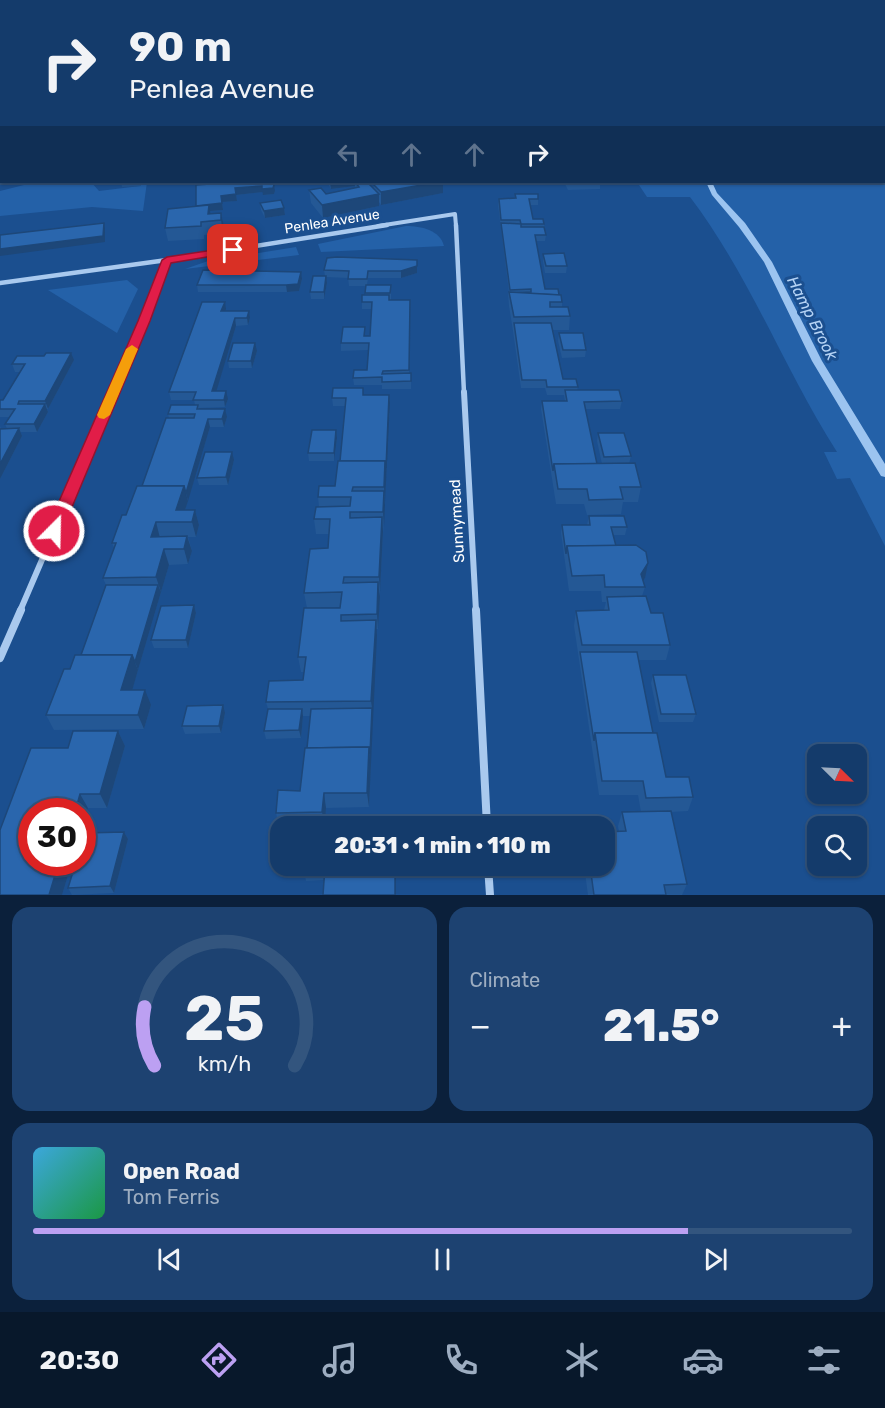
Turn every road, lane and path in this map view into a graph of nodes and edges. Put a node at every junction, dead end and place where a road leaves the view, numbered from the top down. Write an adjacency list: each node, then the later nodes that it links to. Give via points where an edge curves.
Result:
1 (455, 214): 2 (street, Penlea Avenue); 5 (street, Sunnymead)
2 (167, 260): 3 (street, Penlea Avenue); 4 (street)
3 (0, 283)
4 (0, 658)
5 (485, 816)
6 (489, 876): 7 (street)
7 (490, 895)

